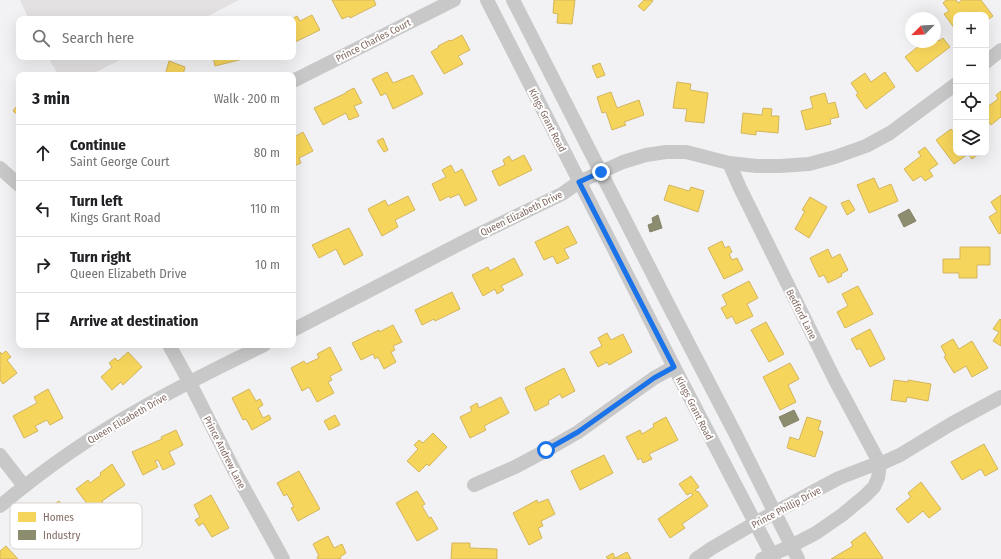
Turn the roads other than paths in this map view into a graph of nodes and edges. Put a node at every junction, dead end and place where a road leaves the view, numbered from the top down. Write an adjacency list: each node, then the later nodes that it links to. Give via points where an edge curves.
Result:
1 (454, 0): 6 (street, Prince Charles Court)
2 (487, 0): 12 (street, Kings Grant Road)
3 (513, 0): 10 (street)
4 (1001, 50): 5 (street)
5 (989, 60)
6 (296, 79)
7 (953, 86): 8 (street, Queen Elizabeth Drive, via 890,133 835,158 809,164 780,166)
8 (729, 162): 10 (street, Queen Elizabeth Drive, via 686,152 666,152 623,162); 20 (street, Bedford Lane, via 835,380)
9 (0, 168): 11 (street)
10 (601, 172): 12 (street, Queen Elizabeth Drive); 24 (street)
11 (16, 182)
12 (579, 182): 13 (street, Queen Elizabeth Drive, via 562,194); 16 (street, Kings Grant Road)
13 (296, 328)
14 (171, 348): 17 (street, Prince Andrew Lane)
15 (258, 348): 17 (street, Queen Elizabeth Drive)
16 (674, 367): 21 (street, via 654,378 578,432 515,467); 25 (street, Kings Grant Road)
17 (190, 382): 22 (street, Queen Elizabeth Drive, via 90,439); 28 (street, Prince Andrew Lane)
18 (1001, 397): 20 (street, Prince Phillip Drive)
19 (0, 455): 22 (street)
20 (880, 464): 24 (street, Prince Phillip Drive, via 839,478); 26 (street, via 874,487 865,496 816,533)
21 (474, 485)
22 (24, 486): 23 (street, Queen Elizabeth Drive)
23 (0, 506)
24 (774, 512): 25 (street, Prince Phillip Drive); 26 (street)
25 (755, 523): 27 (street, Kings Grant Road); 29 (street, Prince Phillip Drive)
26 (791, 546): 27 (street); 30 (street)
27 (769, 558)
28 (283, 559)
29 (696, 559)
30 (798, 559)

